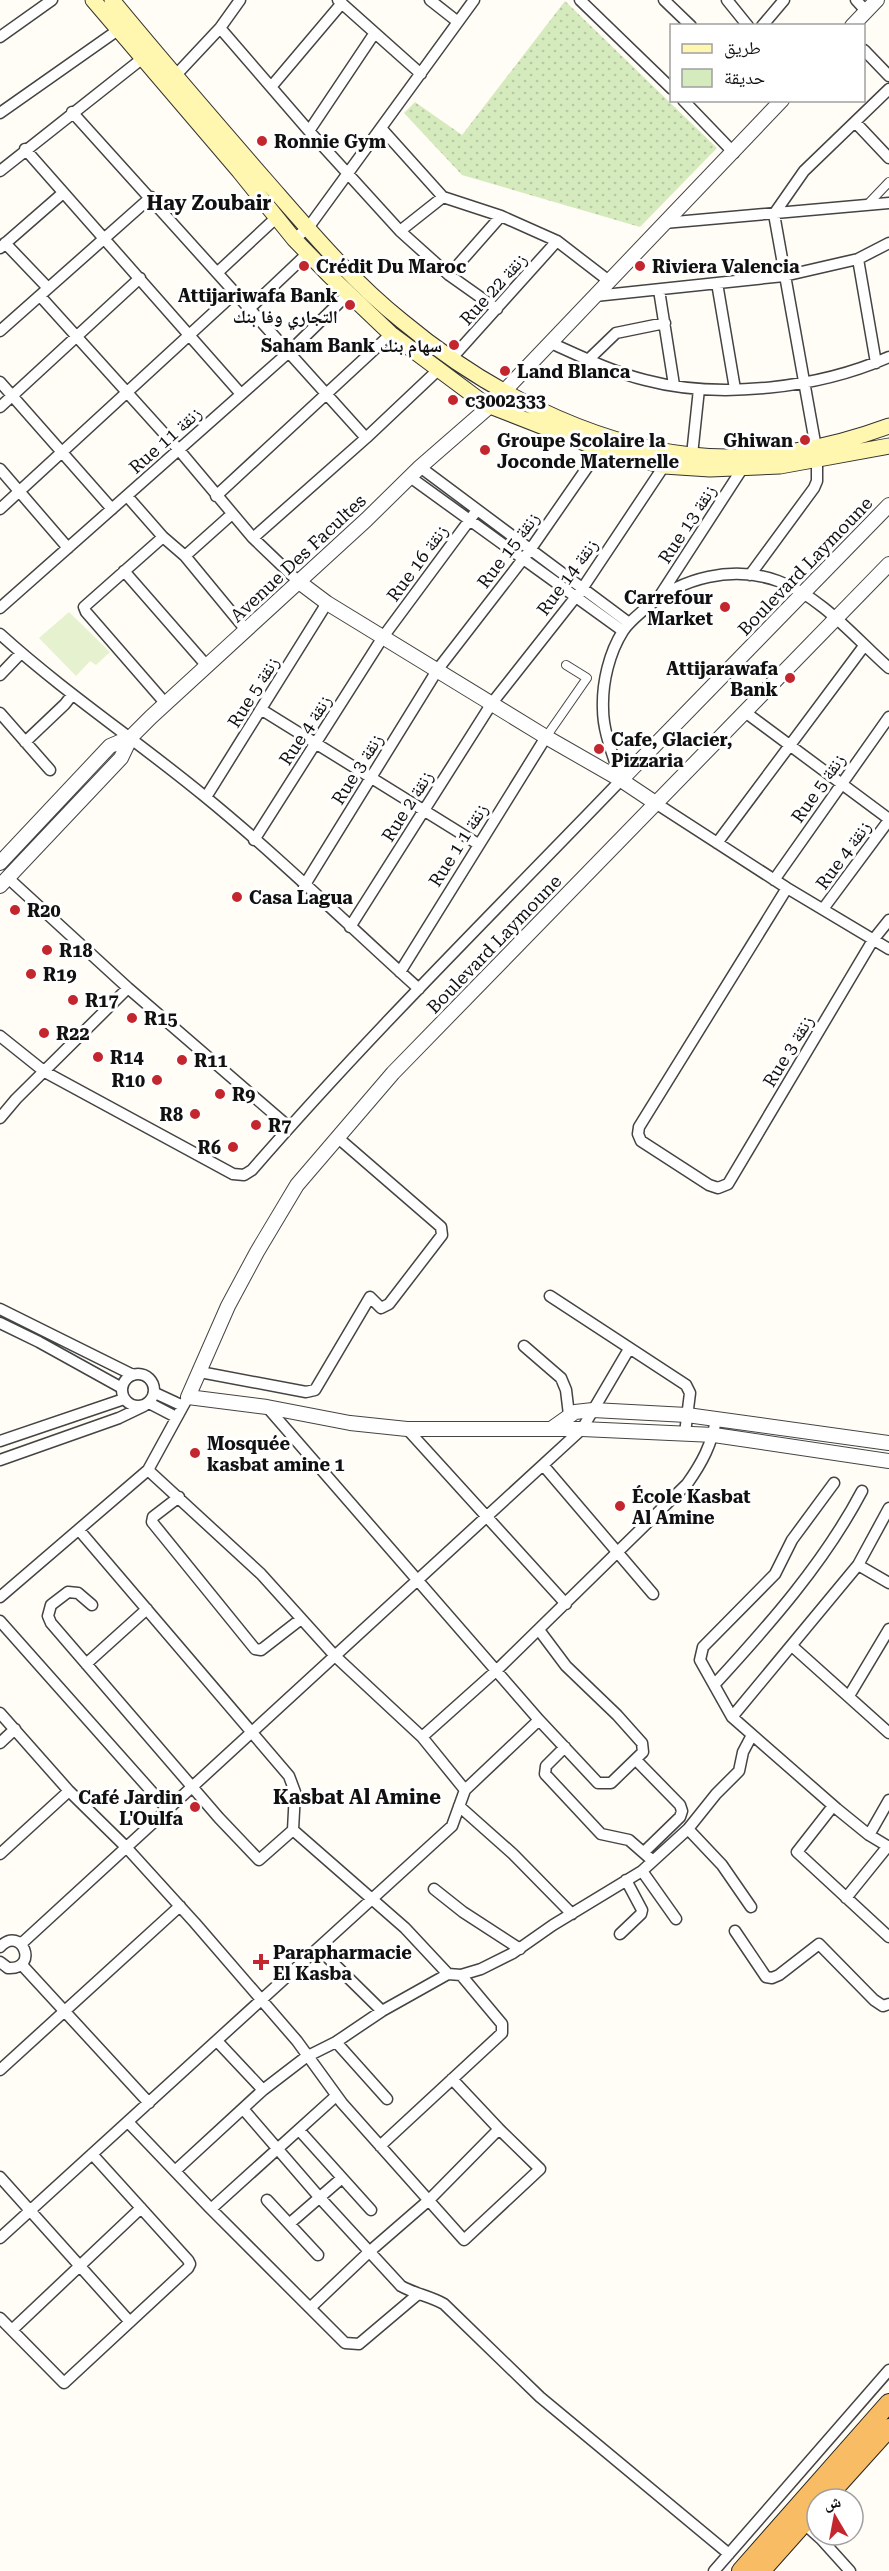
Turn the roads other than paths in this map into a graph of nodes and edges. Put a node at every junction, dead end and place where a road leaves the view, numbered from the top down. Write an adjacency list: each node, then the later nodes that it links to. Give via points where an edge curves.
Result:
1 (52, 0): 23 (street)
2 (93, 0): 21 (main road)
3 (112, 0): 25 (main road)
4 (240, 0): 20 (street)
5 (430, 0): 15 (street)
6 (474, 0): 15 (street)
7 (580, 0): 30 (street)
8 (664, 0): 16 (street)
9 (727, 0): 17 (street)
10 (856, 0): 14 (street)
11 (877, 0): 14 (street)
12 (340, 2): 22 (street); 29 (street)
13 (779, 2): 18 (street)
14 (866, 11): 19 (street)
15 (458, 22): 26 (street)
16 (689, 24)
17 (746, 24)
18 (763, 24)
19 (854, 24)
20 (220, 28): 27 (street); 29 (street)
21 (118, 30): 25 (main road); 34 (street)
22 (374, 34): 26 (street); 38 (street)
23 (0, 37)
24 (865, 51): 28 (street)
25 (148, 54): 27 (main road); 35 (street); 52 (main road)
26 (421, 74): 37 (street)
27 (175, 76): 54 (main road)
28 (889, 76)
29 (271, 87): 38 (street)
30 (670, 87)
31 (889, 89): 36 (street)
32 (780, 102): 40 (street, Avenue Des Facultes)
33 (690, 103): 40 (street)
34 (1, 110)
35 (72, 112): 39 (street); 46 (street)
36 (855, 122): 41 (street); 50 (street, via 804,171)
37 (381, 128): 43 (street); 47 (street)
38 (309, 131): 43 (street)
39 (25, 149): 42 (street); 45 (street)
40 (734, 153): 53 (street, Avenue Des Facultes)
41 (889, 158)
42 (0, 171)
43 (347, 174): 54 (street); 55 (street)
44 (889, 182): 49 (street)
45 (63, 193): 56 (street); 60 (street)
46 (151, 197): 56 (street); 63 (street)
47 (443, 197): 51 (street); 55 (street)
48 (889, 203): 49 (street)
49 (867, 205): 50 (street)
50 (774, 214): 53 (street); 65 (street)
51 (501, 216): 58 (street); 64 (street)
52 (277, 217): 57 (main road); 63 (street)
53 (664, 223): 67 (street, Avenue Des Facultes)
54 (308, 228): 57 (street); 85 (main road, via 401,321)
55 (400, 231): 64 (street)
56 (105, 238): 66 (street); 69 (street)
57 (294, 239): 61 (main road)
58 (557, 241): 67 (street); 76 (street, Rue 22 زنقة)
59 (889, 243): 62 (street)
60 (3, 246): 69 (street)
61 (308, 253): 72 (main road); 75 (street)
62 (858, 259): 65 (street); 87 (street)
63 (218, 272): 71 (street)
64 (449, 275): 76 (street)
65 (784, 276): 68 (street); 90 (street)
66 (140, 278): 80 (street); 81 (street)
67 (609, 281): 74 (street, Avenue Des Facultes)
68 (717, 284): 70 (street); 93 (street)
69 (48, 288): 73 (street)
70 (659, 290): 74 (street); 77 (street)
71 (236, 292): 75 (street); 80 (street)
72 (348, 294): 79 (main road); 83 (street, Rue 11 زنقة)
73 (40, 296): 78 (street); 81 (street)
74 (595, 296): 82 (street, Avenue Des Facultes)
75 (250, 308): 83 (street)
76 (498, 309): 85 (street, Rue 22 زنقة)
77 (664, 323): 86 (street, via 616,333); 91 (street)
78 (0, 331)
79 (391, 334): 88 (main road); 95 (street)
80 (188, 336): 96 (street); 97 (street)
81 (77, 338): 96 (street); 98 (street)
82 (551, 343): 86 (street); 94 (street, Avenue Des Facultes)
83 (289, 351): 95 (street); 97 (street, Rue 11 زنقة)
84 (889, 357): 87 (street)
85 (452, 358): 94 (main road)
86 (588, 360): 91 (street, via 646,381)
87 (876, 363): 90 (street)
88 (438, 370): 99 (main road); 102 (street)
89 (0, 382): 98 (street)
90 (804, 383): 93 (street); 107 (street)
91 (674, 385): 92 (street)
92 (699, 388): 93 (street); 108 (street)
93 (735, 389)
94 (504, 392): 99 (street, Avenue Des Facultes); 108 (main road, via 629,444)
95 (326, 393): 102 (street); 115 (street)
96 (127, 394): 105 (street); 106 (street)
97 (241, 394): 105 (street, Rue 11 زنقة)
98 (12, 395): 100 (street); 106 (street)
99 (490, 406): 104 (main road); 112 (street, Avenue Des Facultes)
100 (0, 407)
101 (889, 426): 107 (main road)
102 (366, 438): 123 (street)
103 (889, 446): 107 (main road)
104 (600, 449): 109 (main road); 125 (street, Rue 15 زنقة)
105 (179, 450): 114 (street, Rue 11 زنقة); 115 (street)
106 (62, 452): 113 (street); 118 (street)
107 (816, 454): 108 (main road); 111 (main road); 129 (street, via 814,488)
108 (692, 455)
109 (663, 466): 111 (main road); 132 (street, Rue 14 زنقة)
110 (0, 469): 113 (street)
111 (742, 469): 133 (street, Rue 13 زنقة)
112 (415, 472): 119 (street); 121 (street); 130 (street, Avenue Des Facultes)
113 (20, 491): 117 (street); 124 (street)
114 (127, 496): 118 (street, Rue 11 زنقة); 122 (street)
115 (216, 496): 120 (street)
116 (889, 505): 131 (street, Boulevard Laymoune)
117 (0, 509)
118 (112, 509): 124 (street, Rue 11 زنقة)
119 (477, 510): 121 (street, Rue 16 زنقة); 125 (street)
120 (232, 514): 123 (street); 126 (street)
121 (470, 519): 125 (street); 140 (street, Rue 16 زنقة)
122 (163, 537): 126 (street); 128 (street)
123 (253, 538): 130 (street)
124 (68, 548): 135 (street, Rue 11 زنقة)
125 (527, 554): 132 (street); 146 (street, Rue 15 زنقة)
126 (185, 556): 138 (street)
127 (889, 564): 136 (street, Boulevard Laymoune)
128 (124, 571): 144 (street); 150 (street, via 84,607)
129 (750, 575): 131 (street); 133 (street, via 704,577)
130 (299, 582): 134 (street); 138 (street, Avenue Des Facultes)
131 (803, 592): 136 (street); 162 (street, Boulevard Laymoune)
132 (579, 593): 137 (street); 149 (street, Rue 14 زنقة)
133 (659, 597): 137 (street)
134 (327, 603): 140 (street); 151 (street, Rue 5 زنقة)
135 (0, 608)
136 (836, 619): 141 (street); 152 (street, Boulevard Laymoune)
137 (626, 627): 162 (street, via 612,655 603,710 606,734)
138 (246, 630): 144 (street, Avenue Des Facultes)
139 (0, 634): 142 (street)
140 (383, 637): 146 (street); 158 (street, Rue 4 زنقة)
141 (864, 646): 145 (street); 159 (street)
142 (21, 653): 147 (street); 148 (street)
143 (566, 665): 156 (street, via 587,678)
144 (207, 666): 150 (street, Avenue Des Facultes)
145 (889, 668)
146 (438, 669): 149 (street); 161 (street, Rue 3 زنقة)
147 (0, 675)
148 (72, 695): 155 (street); 157 (street)
149 (492, 703): 156 (street); 166 (street, Rue 2 زنقة)
150 (166, 704): 155 (street, Avenue Des Facultes)
151 (262, 710): 158 (street); 164 (street, Rue 5 زنقة)
152 (745, 712): 159 (street); 165 (street, Boulevard Laymoune)
153 (0, 713): 157 (street)
154 (889, 717): 163 (street, Rue 5 زنقة)
155 (131, 737): 164 (street); 171 (street, via 110,746); 173 (street, via 121,758)
156 (546, 737): 162 (street); 170 (street, Rue 1 زنقة 1)
157 (25, 742): 160 (street)
158 (315, 742): 161 (street); 168 (street, Rue 4 زنقة)
159 (788, 746): 163 (street); 169 (street)
160 (50, 770)
161 (370, 778): 166 (street); 174 (street, Rue 3 زنقة)
162 (621, 780): 165 (street); 183 (street)
163 (841, 783): 167 (street); 172 (street, Rue 5 زنقة)
164 (206, 797): 168 (street)
165 (657, 804): 169 (street); 188 (street, Boulevard Laymoune, via 393,1073)
166 (424, 812): 170 (street); 178 (street, Rue 2 زنقة)
167 (889, 819): 176 (street, Rue 4 زنقة)
168 (254, 840): 174 (street)
169 (717, 843): 172 (street)
170 (478, 844): 181 (street, Rue 1 زنقة 1)
171 (0, 863)
172 (774, 879): 175 (street)
173 (4, 882): 182 (street)
174 (304, 886): 178 (street)
175 (787, 888): 176 (street); 179 (street, Rue 3 زنقة, via 639,1127 641,1141 709,1185 718,1188 728,1184)
176 (823, 909): 179 (street)
177 (889, 920): 179 (street, Rue 3 زنقة)
178 (350, 927): 181 (street)
179 (873, 940): 180 (street)
180 (889, 949)
181 (400, 972): 183 (street)
182 (128, 988): 185 (street); 187 (street)
183 (419, 989): 187 (street)
184 (0, 1036): 185 (street)
185 (45, 1072): 186 (street); 187 (street, via 239,1175 252,1170)
186 (0, 1118)
187 (289, 1127)
188 (337, 1137): 194 (street, Boulevard Laymoune, via 297,1185 257,1252 228,1306); 194 (street, via 441,1227 442,1235 388,1304 381,1308 370,1298 315,1390 306,1392)
189 (550, 1296): 193 (street)
190 (0, 1309): 195 (street)
191 (0, 1323): 196 (street)
192 (524, 1346): 201 (street, via 561,1378)
193 (629, 1348): 200 (street); 202 (street, via 686,1385 690,1394)
194 (200, 1372): 198 (street, Boulevard Laymoune)
195 (133, 1375): 196 (street); 197 (street, via 144,1375 152,1382)
196 (123, 1393): 197 (street, via 133,1406); 210 (street)
197 (149, 1400): 198 (street); 203 (street); 212 (street, via 119,1418)
198 (185, 1402): 199 (street); 203 (street)
199 (267, 1407): 205 (street); 224 (street)
200 (593, 1410): 201 (street); 202 (street); 207 (street)
201 (569, 1415): 206 (street)
202 (687, 1415): 204 (street); 208 (street)
203 (176, 1417): 215 (street)
204 (716, 1419): 209 (street); 211 (street)
205 (407, 1429): 206 (street); 220 (street)
206 (551, 1429): 207 (street)
207 (582, 1429): 208 (street); 214 (street)
208 (685, 1433): 209 (street)
209 (714, 1435): 213 (street); 222 (street, via 703,1462 687,1484)
210 (0, 1441)
211 (889, 1443)
212 (0, 1460)
213 (889, 1461)
214 (543, 1465): 220 (street); 222 (street)
215 (148, 1470): 218 (street); 221 (street)
216 (834, 1483): 239 (street, via 792,1540 775,1574 700,1652 700,1660)
217 (862, 1491): 239 (street, via 794,1593)
218 (179, 1497): 231 (street, via 261,1574); 231 (street, via 152,1522 255,1649 261,1650)
219 (889, 1508): 223 (street)
220 (485, 1518): 224 (street); 228 (street)
221 (79, 1530): 227 (street); 230 (street)
222 (619, 1553): 226 (street); 228 (street)
223 (858, 1565): 225 (street); 235 (street)
224 (418, 1579): 236 (street); 238 (street)
225 (889, 1583)
226 (653, 1594)
227 (0, 1597)
228 (566, 1604): 234 (street)
229 (92, 1605): 237 (street, via 78,1593 68,1592 48,1610 51,1623)
230 (147, 1609): 237 (street); 245 (street)
231 (301, 1619): 236 (street)
232 (0, 1621): 258 (street)
233 (889, 1629): 240 (street)
234 (539, 1630): 238 (street); 251 (street, via 566,1666 642,1743 643,1752)
235 (792, 1646): 240 (street); 242 (street)
236 (334, 1656): 245 (street); 248 (street)
237 (86, 1664): 252 (street)
238 (497, 1670): 243 (street); 248 (street)
239 (714, 1685): 242 (street)
240 (849, 1696): 246 (street)
241 (0, 1713): 244 (street)
242 (732, 1717): 247 (street)
243 (538, 1720): 250 (street); 253 (street)
244 (15, 1729): 249 (street); 254 (street)
245 (253, 1731): 252 (street); 260 (street, via 294,1785)
246 (889, 1733)
247 (752, 1735): 257 (street); 259 (street, via 739,1771)
248 (422, 1737): 253 (street)
249 (0, 1743)
250 (565, 1747): 251 (street, via 604,1785); 264 (street, via 546,1766 545,1773 600,1834 629,1840)
251 (636, 1760): 264 (street, via 682,1811)
252 (192, 1787): 258 (street); 260 (street, via 259,1860)
253 (465, 1790): 256 (street)
254 (69, 1791): 262 (street); 265 (street)
255 (889, 1800): 261 (street)
256 (459, 1806): 270 (street, via 452,1826); 274 (street)
257 (833, 1806): 261 (street); 271 (street, via 797,1852)
258 (168, 1810): 262 (street)
259 (688, 1829): 266 (street); 273 (street, via 722,1865)
260 (293, 1830): 270 (street)
261 (869, 1835): 263 (street)
262 (126, 1847): 272 (street); 280 (street)
263 (888, 1847): 271 (street)
264 (644, 1852): 266 (street)
265 (0, 1854)
266 (653, 1861): 267 (street)
267 (642, 1871): 268 (street); 275 (street)
268 (626, 1880): 274 (street); 277 (street, via 642,1910)
269 (434, 1889): 282 (street)
270 (372, 1898): 281 (street); 285 (street)
271 (846, 1898): 278 (street)
272 (180, 1906): 287 (street); 289 (street)
273 (751, 1907)
274 (572, 1914): 282 (street)
275 (676, 1919)
276 (735, 1931): 288 (street, via 766,1977 779,1975 819,1944 874,2000 883,2006)
277 (620, 1934)
278 (889, 1937)
279 (1, 1944): 280 (street)
280 (21, 1944): 284 (street, via 26,1952)
281 (318, 1948): 287 (street); 290 (street)
282 (520, 1949): 286 (street)
283 (0, 1963): 284 (street, via 9,1968)
284 (22, 1965): 289 (street)
285 (448, 1974): 286 (street); 290 (street)
286 (461, 1975): 295 (street, via 503,2029)
287 (261, 2000): 291 (street); 293 (street)
288 (889, 2004)
289 (64, 2011): 294 (street); 299 (street)
290 (382, 2011): 292 (street)
291 (216, 2041): 296 (street); 299 (street)
292 (336, 2042): 293 (street); 298 (street)
293 (306, 2057): 296 (street); 297 (street)
294 (0, 2070)
295 (452, 2079): 302 (street); 304 (street)
296 (263, 2090): 300 (street)
297 (336, 2096): 303 (street); 304 (street)
298 (387, 2099)
299 (149, 2103): 301 (street)
300 (244, 2110): 305 (street); 307 (street)
301 (128, 2122): 306 (street); 307 (street)
302 (499, 2129): 312 (street); 312 (street, via 540,2169 464,2240)
303 (299, 2130): 305 (street); 309 (street)
304 (380, 2146): 312 (street)
305 (277, 2150): 310 (street); 315 (street)
306 (92, 2154): 313 (street); 314 (street)
307 (175, 2170): 315 (street)
308 (0, 2176): 314 (street)
309 (342, 2178): 310 (street); 316 (street)
310 (320, 2198): 317 (street); 319 (street)
311 (267, 2200): 317 (street)
312 (429, 2200): 319 (street)
313 (141, 2208): 321 (street); 325 (street, via 190,2264)
314 (29, 2209): 318 (street); 321 (street)
315 (211, 2210): 323 (street)
316 (371, 2210)
317 (290, 2224): 320 (street)
318 (0, 2238)
319 (369, 2252): 322 (street, via 401,2286); 323 (street)
320 (318, 2255)
321 (80, 2266): 325 (street); 326 (street)
322 (417, 2295): 323 (street, via 359,2344 345,2343); 333 (street, via 444,2304 540,2397)
323 (310, 2308)
324 (0, 2318): 326 (street)
325 (130, 2322): 326 (street, via 64,2383)
326 (12, 2330)
327 (889, 2370): 333 (street)
328 (889, 2403): 332 (highway)
329 (889, 2428): 330 (highway)
330 (836, 2487)
331 (805, 2514): 332 (highway)
332 (798, 2518): 335 (highway); 336 (highway); 337 (street)
333 (729, 2554): 334 (street)
334 (714, 2571)
335 (741, 2571)
336 (761, 2571)
337 (850, 2571)

